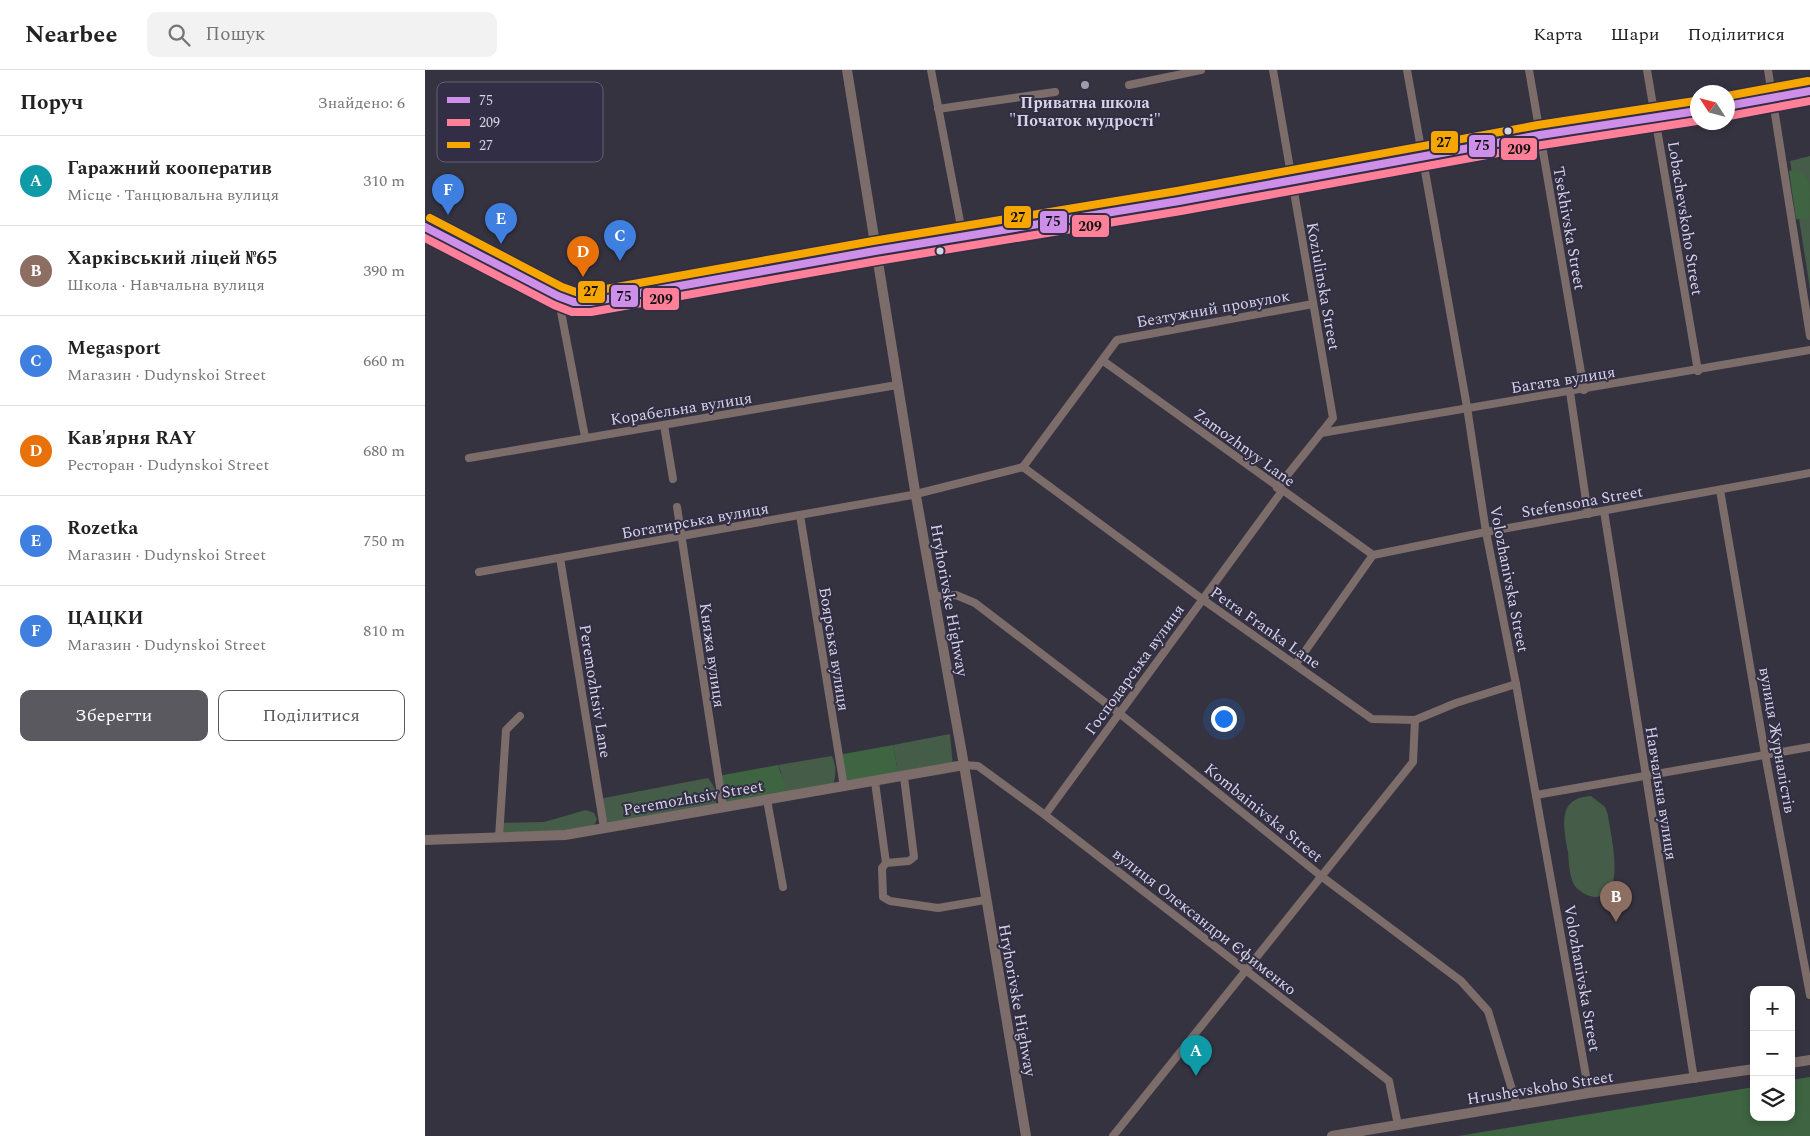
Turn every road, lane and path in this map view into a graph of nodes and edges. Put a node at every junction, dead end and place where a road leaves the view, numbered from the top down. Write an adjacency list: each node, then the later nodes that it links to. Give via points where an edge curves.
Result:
1 (847, 70): 22 (street, Hryhorivske Highway)
2 (931, 70): 14 (street)
3 (1201, 70): 9 (street)
4 (1273, 70): 19 (street, Koziulinska Street)
5 (1407, 70): 18 (street, Volozhanivska Street)
6 (1529, 70): 17 (street, Tsekhivska Street)
7 (1647, 70): 16 (street, Lobachevskoho Street)
8 (1768, 70): 12 (street)
9 (1129, 85)
10 (1810, 91): 12 (main road)
11 (1055, 92): 14 (street)
12 (1773, 99): 13 (main road); 25 (street)
13 (1735, 105)
14 (938, 109): 21 (street)
15 (1690, 112): 16 (main road)
16 (1655, 118): 17 (main road); 28 (street, Lobachevskoho Street)
17 (1540, 134): 18 (main road); 30 (street, Tsekhivska Street)
18 (1422, 156): 19 (main road); 32 (street, Volozhanivska Street)
19 (1292, 181): 21 (main road); 24 (street, Koziulinska Street)
20 (425, 227): 23 (main road)
21 (963, 237): 22 (main road)
22 (875, 251): 23 (main road, via 590,302 574,302); 29 (street, Hryhorivske Highway)
23 (558, 296): 35 (street)
24 (1313, 304): 27 (street, Безтужний провулок, via 1117,340); 34 (street, Koziulinska Street, via 1333,418)
25 (1810, 336)
26 (1810, 350): 28 (street, Багата вулиця)
27 (1102, 360): 37 (street); 40 (street, Zamozhnyy Lane)
28 (1697, 371): 30 (street, Багата вулиця)
29 (897, 385): 33 (street, Корабельна вулиця); 42 (street, Hryhorivske Highway)
30 (1584, 390): 31 (street, Багата вулиця)
31 (1570, 392): 32 (street, Багата вулиця); 45 (street)
32 (1467, 407): 34 (street, Багата вулиця); 47 (street, Volozhanivska Street)
33 (664, 425): 35 (street, Корабельна вулиця); 39 (street)
34 (1321, 433): 40 (street, Koziulinska Street)
35 (585, 437): 36 (street, Корабельна вулиця)
36 (469, 458)
37 (1023, 467): 42 (street, Богатирська вулиця); 53 (street, Petra Franka Lane)
38 (1810, 473): 41 (street, Stefensona Street)
39 (673, 479)
40 (1279, 490): 49 (street, Zamozhnyy Lane); 53 (street, Господарська вулиця)
41 (1720, 490): 44 (street, Stefensona Street); 60 (street, вулиця Журналістів)
42 (915, 494): 46 (street, Богатирська вулиця); 52 (street, Hryhorivske Highway)
43 (677, 508): 48 (street, Княжа вулиця)
44 (1604, 511): 45 (street, Stefensona Street); 62 (street, Навчальна вулиця)
45 (1588, 514): 47 (street, Stefensona Street)
46 (800, 515): 48 (street, Богатирська вулиця); 65 (street, Боярська вулиця)
47 (1486, 532): 49 (street, Stefensona Street); 55 (street, Volozhanivska Street)
48 (682, 535): 50 (street, Богатирська вулиця); 68 (street, Княжа вулиця)
49 (1373, 556): 54 (street)
50 (560, 558): 51 (street, Богатирська вулиця); 70 (street, Peremozhtsiv Lane)
51 (479, 572)
52 (935, 596): 56 (street, Kombainivska Street, via 956,595 975,603); 61 (street, Hryhorivske Highway)
53 (1202, 599): 54 (street, Petra Franka Lane); 56 (street, Господарська вулиця)
54 (1296, 664): 58 (street, Petra Franka Lane, via 1372,720)
55 (1516, 684): 58 (street, Petra Franka Lane); 66 (street, Volozhanivska Street)
56 (1119, 713): 69 (street, Господарська вулиця); 74 (street, Kombainivska Street)
57 (520, 716): 71 (street, via 506,730)
58 (1415, 720): 74 (street, via 1413,762)
59 (1810, 747): 60 (street)
60 (1765, 754): 62 (street); 78 (street, вулиця Журналістів)
61 (964, 765): 63 (street, Peremozhtsiv Street); 69 (street, вулиця Олександри Єфименко, via 978,766); 76 (street, Hryhorivske Highway)
62 (1646, 776): 66 (street); 82 (street, Навчальна вулиця)
63 (904, 777): 64 (street, Peremozhtsiv Street); 73 (street, via 914,857 909,861)
64 (875, 782): 65 (street, Peremozhtsiv Street); 73 (street)
65 (844, 787): 67 (street, Peremozhtsiv Street)
66 (1536, 795): 83 (street, Volozhanivska Street)
67 (767, 800): 68 (street, Peremozhtsiv Street); 75 (street)
68 (723, 807): 70 (street, Peremozhtsiv Street)
69 (1045, 815): 77 (street, вулиця Олександри Єфименко)
70 (604, 828): 71 (street, Peremozhtsiv Street, via 565,835)
71 (499, 837): 72 (street, Peremozhtsiv Street)
72 (425, 840)
73 (885, 862): 76 (street, via 881,868 886,900 938,908)
74 (1321, 876): 77 (street); 84 (street, Kombainivska Street, via 1461,981 1488,1011)
75 (783, 887)
76 (985, 900): 86 (street, Hryhorivske Highway)
77 (1247, 971): 85 (street, вулиця Олександри Єфименко, via 1389,1081); 87 (street)
78 (1810, 995)
79 (1810, 1060): 80 (street)
80 (1795, 1062)
81 (1750, 1070): 82 (street, Hrushevskoho Street)
82 (1694, 1079): 83 (street, Hrushevskoho Street)
83 (1589, 1092): 84 (street, Hrushevskoho Street)
84 (1517, 1106): 85 (street, Hrushevskoho Street)
85 (1399, 1125): 88 (street, Hrushevskoho Street)
86 (1026, 1136)
87 (1113, 1136)
88 (1332, 1136)

